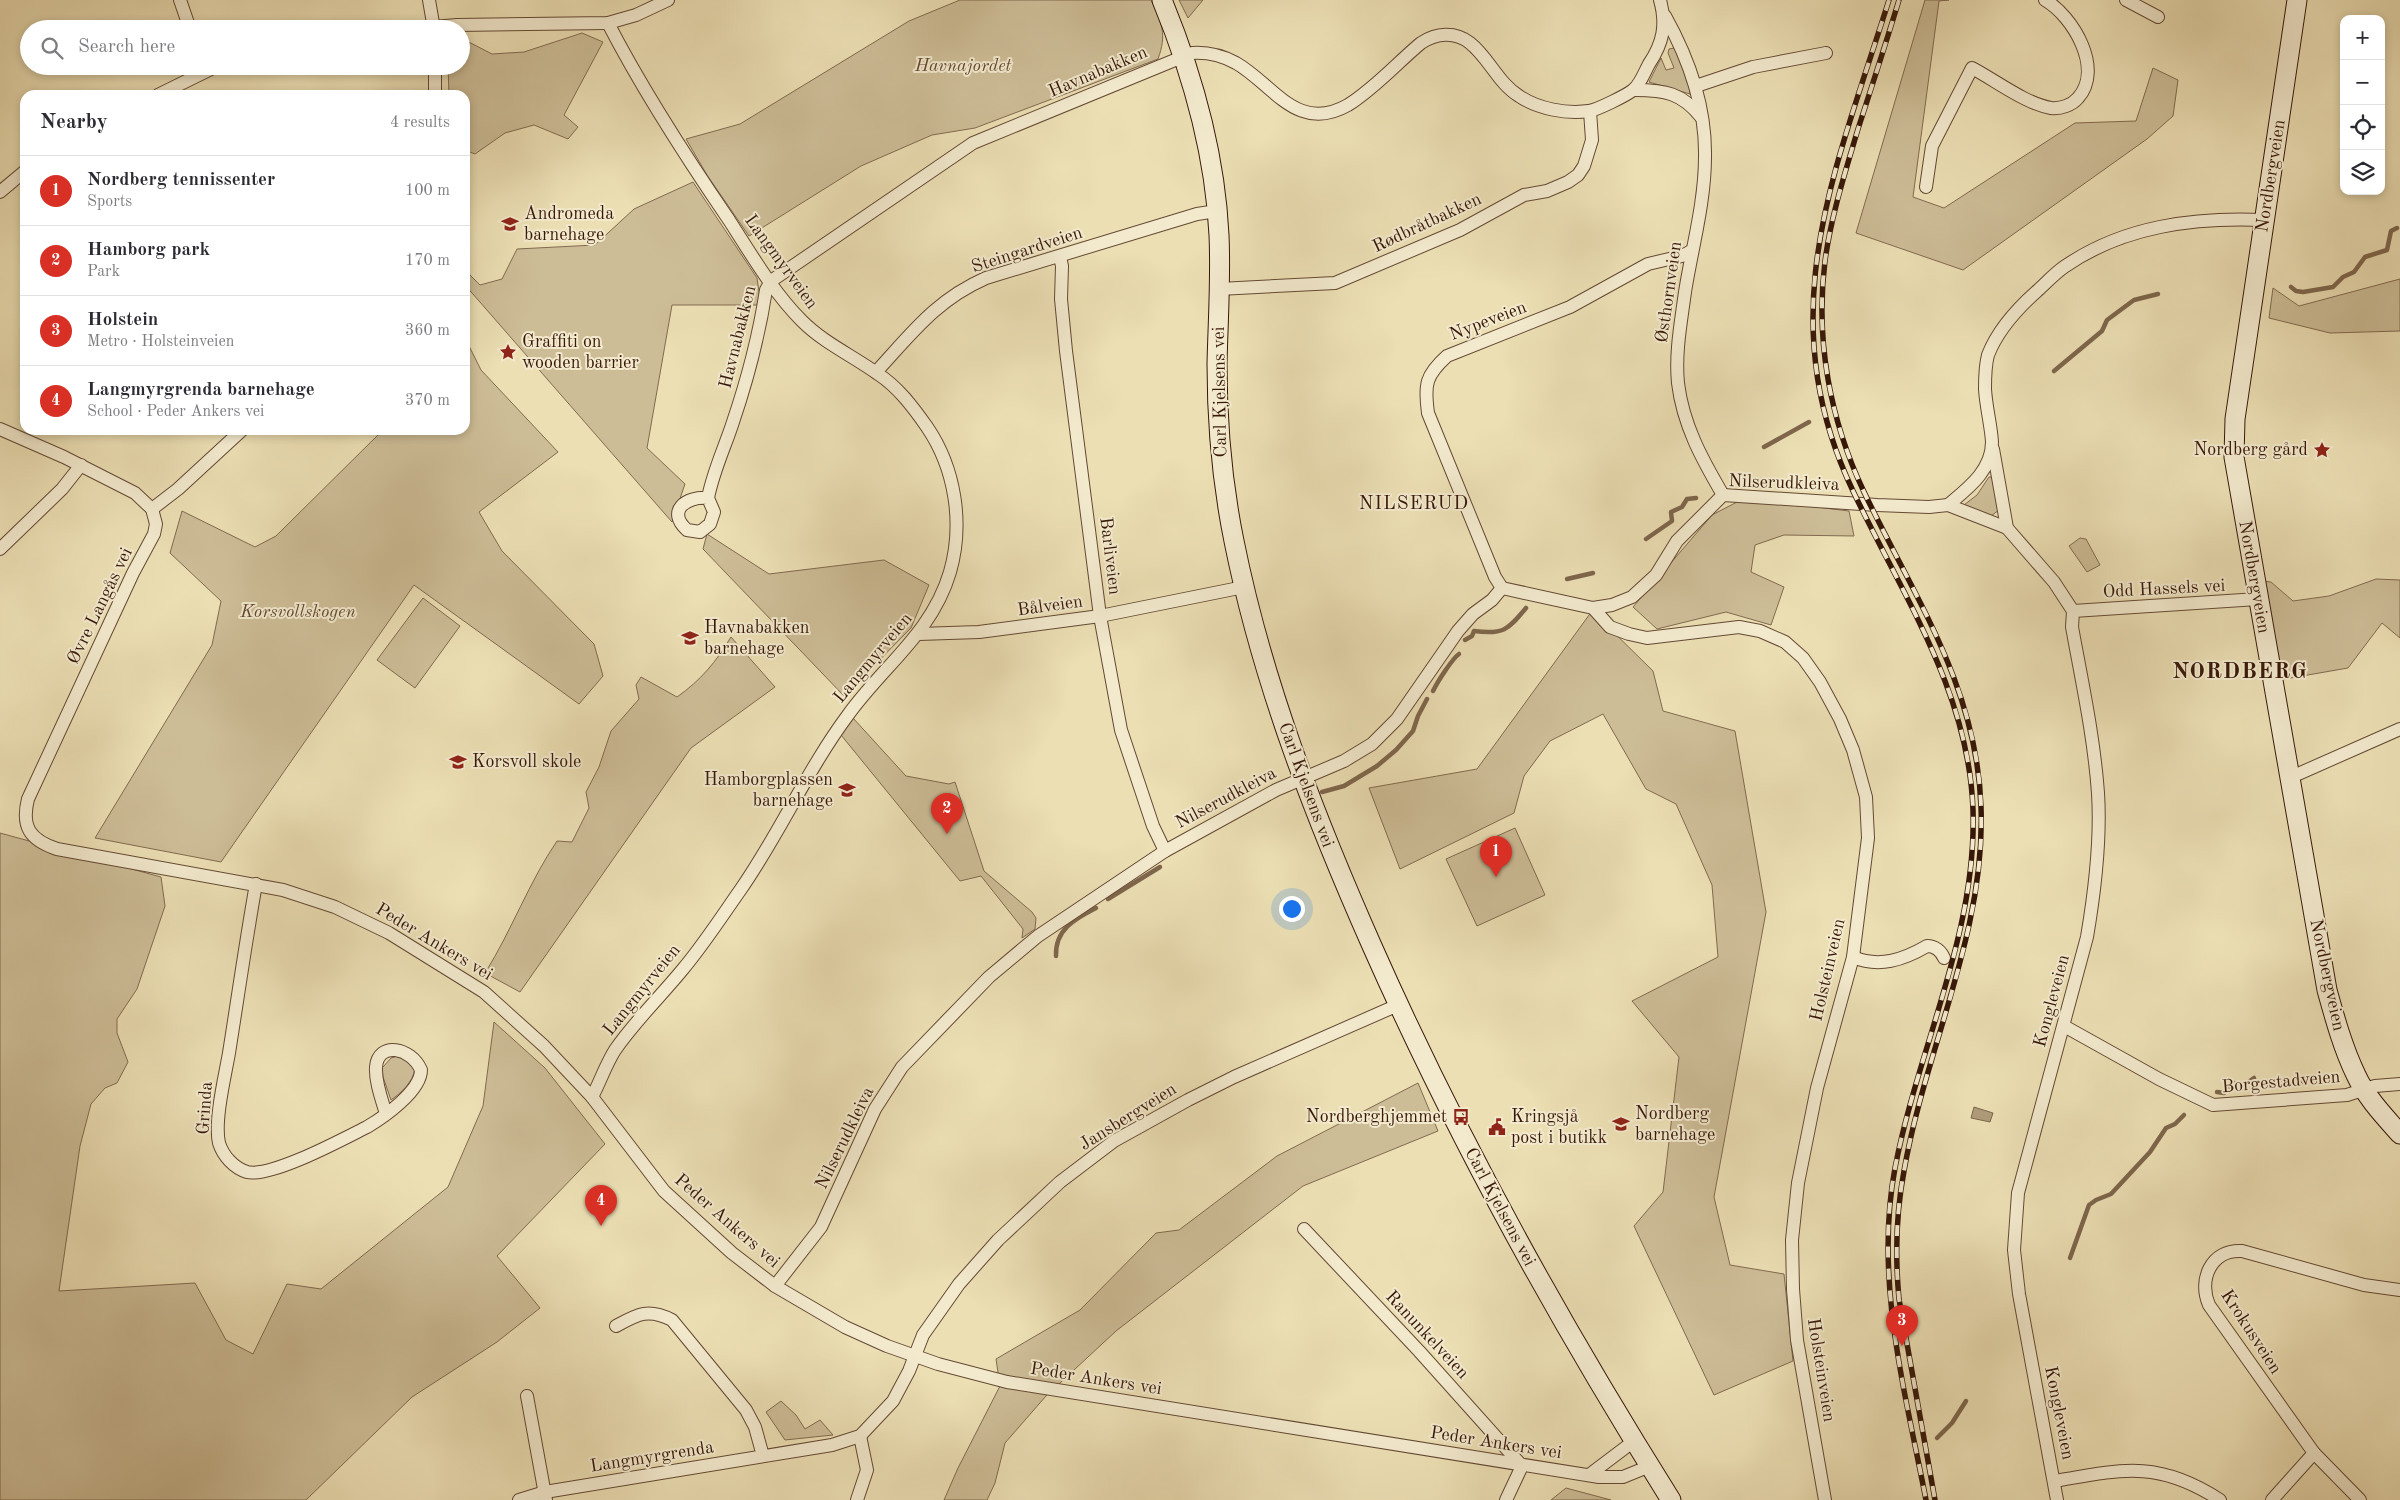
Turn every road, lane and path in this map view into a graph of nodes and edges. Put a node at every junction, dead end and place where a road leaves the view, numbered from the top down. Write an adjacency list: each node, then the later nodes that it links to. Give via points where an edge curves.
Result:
1 (180, 0): 11 (street)
2 (429, 0): 12 (street)
3 (668, 0): 13 (street)
4 (1162, 0): 16 (main road, Carl Kjelsens vei)
5 (1660, 0): 9 (street)
6 (2045, 0): 26 (street, via 2063,14 2082,46 2089,69 2086,86 2080,96 2063,108 2051,108 1972,68 1932,146)
7 (2126, 0): 10 (street)
8 (2297, 0): 29 (main road, Nordbergveien)
9 (1665, 16): 19 (street, Østhornveien, via 1680,42); 22 (street, via 1660,45)
10 (2158, 17)
11 (187, 20)
12 (433, 20)
13 (608, 24): 14 (street); 32 (street, Langmyrveien, via 622,52 712,195)
14 (470, 27)
15 (1826, 53): 19 (street, via 1753,67)
16 (1182, 55): 23 (street, Havnabakken, via 1200,52 1221,57 1236,63 1282,102 1311,113 1326,112 1349,104 1429,38 1449,35 1470,43 1519,97 1555,110); 28 (main road, Carl Kjelsens vei, via 1204,125); 32 (street, Havnabakken, via 974,143)
17 (193, 75): 20 (street)
18 (435, 75): 21 (street)
19 (1696, 86): 24 (street, Østhornveien)
20 (167, 90)
21 (435, 90)
22 (1634, 90): 23 (street, Havnabakken); 24 (street, Havnabakken, via 1658,90 1676,95)
23 (1590, 111): 33 (street, Rødbråtbakken, via 1592,140 1584,166 1568,182 1524,196 1460,230 1335,283)
24 (1701, 117): 30 (street, Østhornveien, via 1705,156 1702,197)
25 (20, 175): 27 (street)
26 (1926, 187)
27 (0, 192)
28 (1217, 211): 31 (street, Steingardveien, via 1197,214); 33 (main road, Carl Kjelsens vei)
29 (2264, 220): 37 (street, via 2185,222 2147,228 2104,244 2063,267 2025,301 2002,329 1988,356 1986,402); 47 (main road, Nordbergveien, via 2233,436)
30 (1691, 251): 39 (street, Østhornveien, via 1680,327 1678,384 1687,424); 46 (street, Nypeveien, via 1648,264 1592,297 1447,356 1432,370 1425,392 1428,413)
31 (1060, 257): 34 (street, Steingardveien, via 986,278 950,297); 50 (street, Barliveien, via 1066,351)
32 (771, 281): 34 (street, Langmyrveien, via 804,324); 40 (street, Havnabakken, via 766,290 750,368 711,480)
33 (1219, 289): 45 (main road, Carl Kjelsens vei, via 1219,436 1228,512)
34 (876, 372): 51 (street, Langmyrveien, via 902,394 927,426 946,463 955,498 956,536 950,572 937,605)
35 (0, 429): 38 (street)
36 (237, 435): 42 (street)
37 (1992, 444): 41 (street, via 1986,466 1974,484); 43 (street)
38 (81, 465): 42 (street, via 135,493); 44 (street, via 62,489)
39 (1723, 495): 41 (street, Nilserudkleiva, via 1877,505); 48 (street, Nilserudkleiva, via 1677,541 1656,575 1644,587 1632,597)
40 (708, 498)
41 (1948, 505): 43 (street)
42 (152, 509): 55 (street, Øvre Langås vei, via 156,524 154,534 28,799 24,812)
43 (2007, 528): 49 (street, via 2054,582)
44 (0, 549)
45 (1244, 587): 50 (street, Bålveien); 53 (main road, Carl Kjelsens vei, via 1275,697)
46 (1502, 588): 48 (street, Nilserudkleiva); 53 (street, Nilserudkleiva, via 1458,632 1384,734 1358,754)
47 (2258, 599): 49 (street, Odd Hassels vei); 54 (main road, Nordbergveien)
48 (1593, 608): 58 (street, Holsteinveien, via 1610,627 1629,634 1647,638 1739,627 1760,631 1785,642 1803,658 1840,719 1853,750 1866,797 1868,838)
49 (2073, 612): 61 (street, Kongleveien, via 2072,627 2095,760 2098,828 2087,937)
50 (1100, 616): 51 (street, Bålveien, via 979,632); 56 (street, Barliveien, via 1121,730 1152,826)
51 (919, 634): 64 (street, Langmyrveien, via 873,682 839,727 742,887 684,968 614,1051)
52 (2400, 729): 54 (street)
53 (1303, 778): 56 (street, Nilserudkleiva); 60 (main road, Carl Kjelsens vei, via 1343,882)
54 (2289, 778): 63 (main road, Nordbergveien, via 2327,990 2344,1046)
55 (28, 826): 57 (street, Peder Ankers vei, via 34,838 57,848)
56 (1165, 851): 68 (street, Nilserudkleiva, via 1038,936 989,977 902,1067 875,1109 821,1227)
57 (256, 884): 64 (street, Peder Ankers vei, via 335,907 431,957 484,992 550,1052); 65 (street, Grinda, via 222,1097 218,1138 222,1151 233,1164 247,1172 272,1170 367,1127)
58 (1853, 957): 59 (street, via 1864,962 1894,961 1932,946); 86 (street, Holsteinveien, via 1817,1088 1798,1183 1792,1240 1797,1340)
59 (1944, 958)
60 (1398, 1006): 71 (street, Jansbergveien, via 1234,1077 1114,1141 1060,1182 976,1263 923,1335); 74 (main road, Carl Kjelsens vei, via 1513,1234)
61 (2064, 1026): 63 (street, Borgestadveien, via 2213,1105 2339,1096); 80 (street, Kongleveien, via 2018,1193 2014,1250 2018,1294)
62 (2400, 1084): 63 (street, Borgestadveien, via 2375,1086)
63 (2365, 1091): 66 (main road, Nordbergveien)
64 (592, 1098): 68 (street, Peder Ankers vei, via 664,1191 732,1254)
65 (386, 1114): 65 (street, Grinda, via 376,1074 378,1061 391,1051 405,1051 418,1064 421,1075 402,1101)
66 (2400, 1134)
67 (1304, 1229): 77 (street, Ranunkelveien)
68 (775, 1286): 71 (street, Peder Ankers vei, via 845,1327)
69 (2400, 1290): 75 (street, Krokusveien, via 2364,1285 2242,1251 2218,1256 2209,1268 2204,1282 2209,1305)
70 (616, 1326): 76 (street, via 639,1313 660,1314 672,1320 746,1410 756,1427)
71 (915, 1356): 73 (street, Langmyrgrenda, via 893,1400); 77 (street, Peder Ankers vei, via 1006,1382)
72 (528, 1396): 81 (street)
73 (860, 1436): 76 (street, Langmyrgrenda, via 832,1445); 83 (street, via 867,1470)
74 (1634, 1441): 78 (main road, Carl Kjelsens vei); 79 (street)
75 (2314, 1453): 89 (street); 90 (street, Krokusveien)
76 (764, 1456): 81 (street, Langmyrgrenda)
77 (1522, 1466): 79 (street, Peder Ankers vei); 84 (street)
78 (1650, 1466): 79 (street, Peder Ankers vei, via 1623,1477); 85 (main road, Carl Kjelsens vei)
79 (1589, 1475)
80 (2055, 1481): 87 (street, Kongleveien); 88 (street, via 2110,1471 2150,1471 2178,1478)
81 (546, 1496): 82 (street, Langmyrgrenda)
82 (518, 1500)
83 (857, 1500)
84 (1506, 1500)
85 (1671, 1500)
86 (1825, 1500)
87 (2057, 1500)
88 (2220, 1500)
89 (2272, 1500)
90 (2360, 1500)

